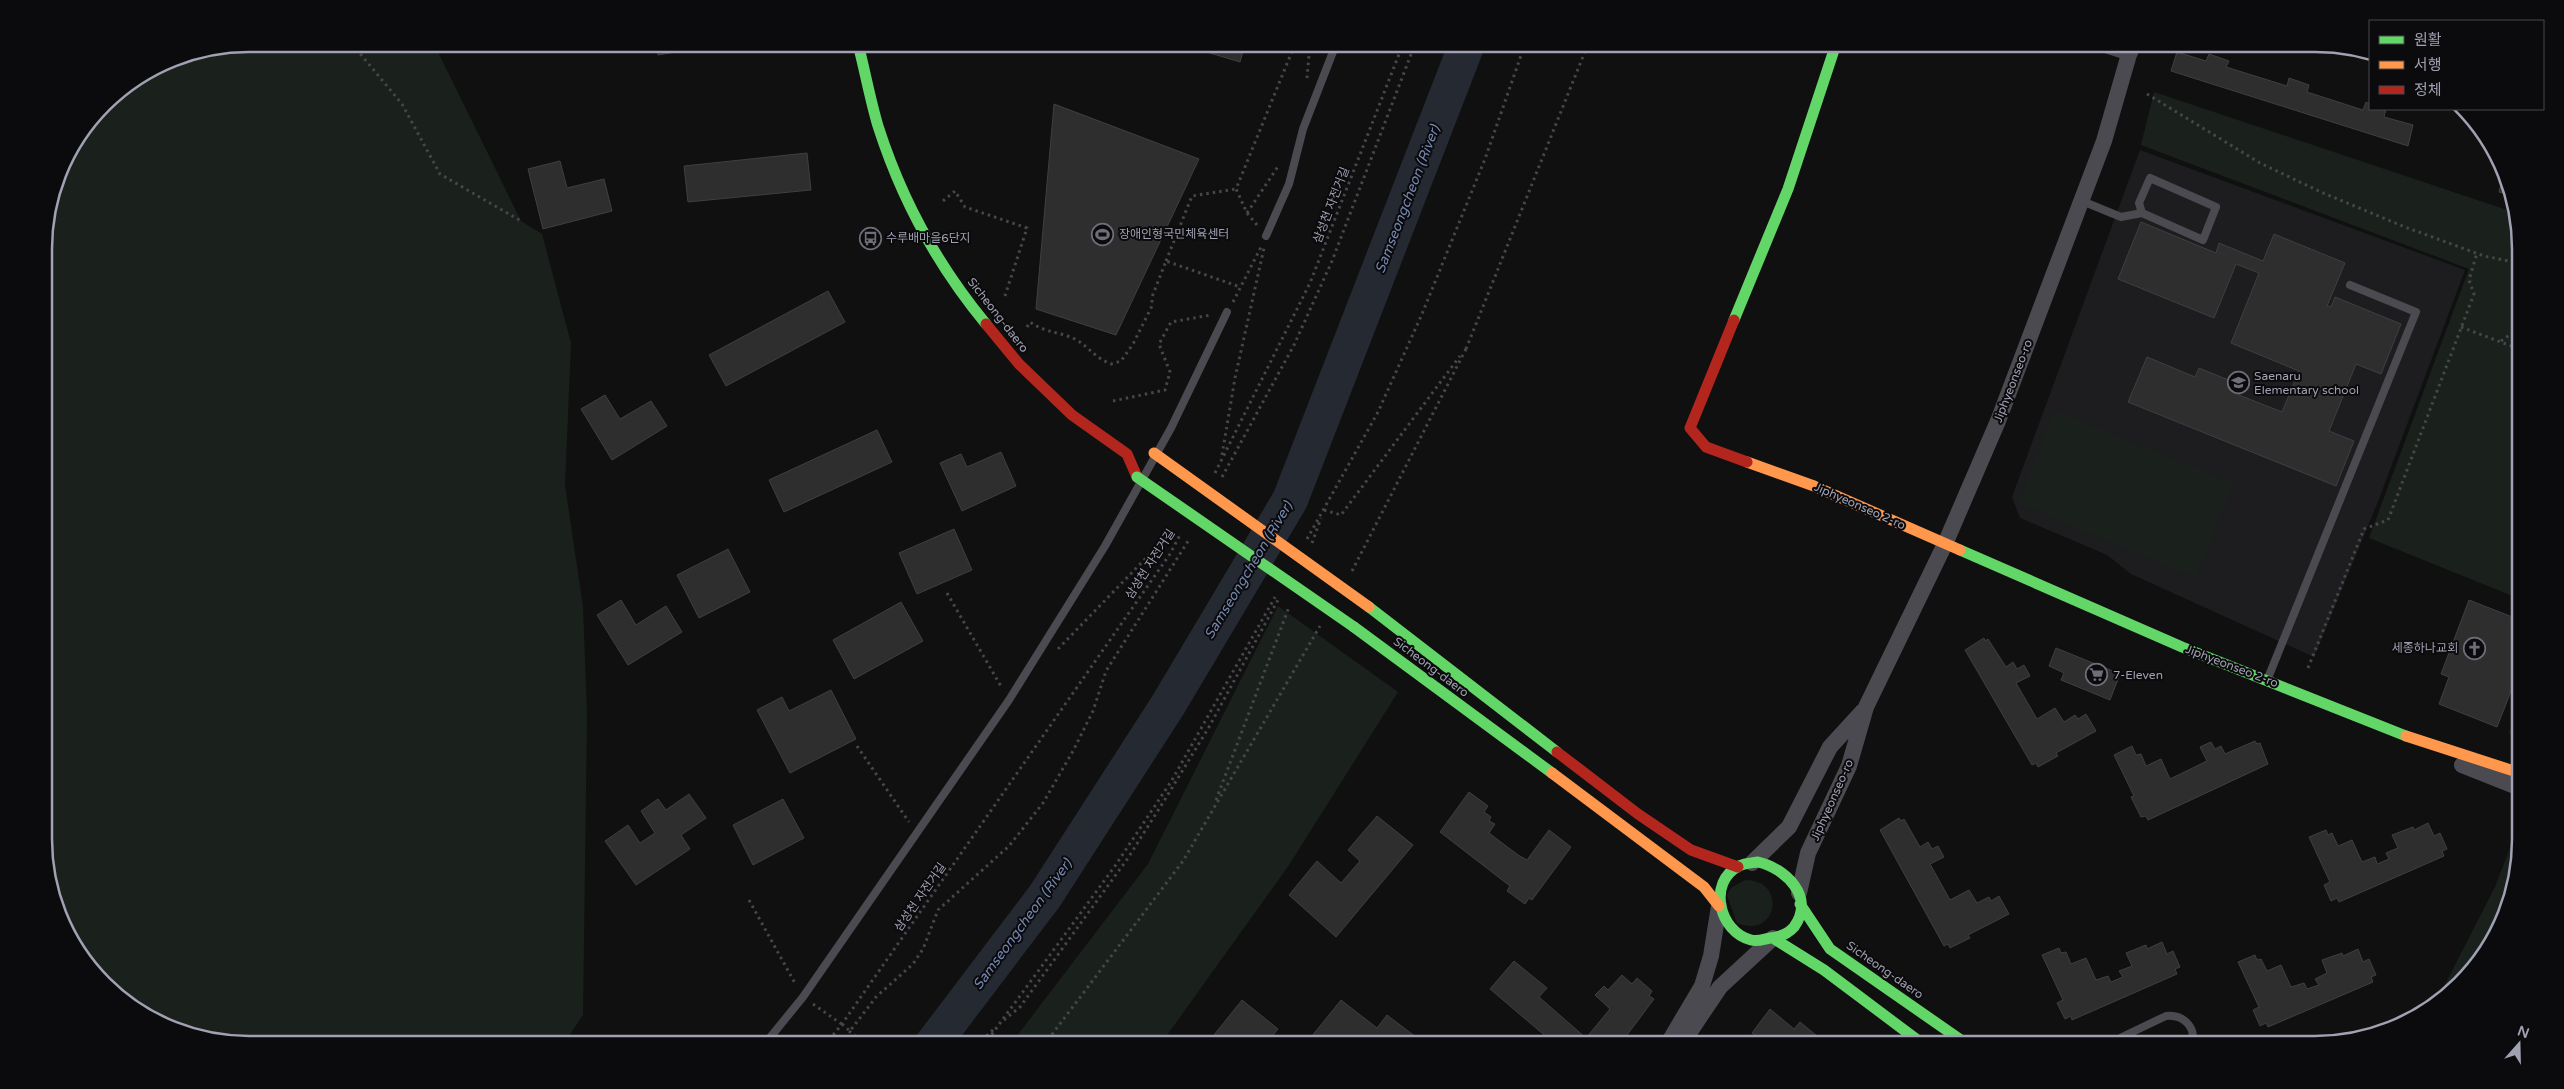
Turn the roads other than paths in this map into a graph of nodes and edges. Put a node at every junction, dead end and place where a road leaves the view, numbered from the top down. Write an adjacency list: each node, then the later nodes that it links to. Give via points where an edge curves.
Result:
1 (860, 52): 10 (street, Sicheong-daero, via 878,126 913,215 963,296 1019,364 1072,415)
2 (1333, 52): 7 (lane, via 1302,129 1288,184)
3 (1833, 52): 11 (street, Jiphyeonseo 2-ro, via 1788,189 1690,428 1706,448 1814,486)
4 (2130, 52): 5 (street, Jiphyeonseo-ro)
5 (2082, 201): 6 (lane, via 2121,217); 11 (street, Jiphyeonseo-ro, via 1998,421)
6 (2142, 212): 6 (lane, via 2203,240 2216,207 2150,178 2139,203)
7 (1266, 236)
8 (2350, 285): 12 (lane, via 2416,312)
9 (1227, 312): 21 (lane, via 1171,428 1106,546 1008,700 917,834 803,997)
10 (1140, 453): 17 (street, Sicheong-daero, bridge, via 1369,607 1638,814 1691,850); 19 (street, Sicheong-daero, bridge, via 1137,477 1354,627 1677,866 1704,888)
11 (1945, 544): 12 (street, Jiphyeonseo 2-ro, via 2182,647); 13 (street, Jiphyeonseo-ro)
12 (2267, 680): 14 (street, Jiphyeonseo 2-ro)
13 (1866, 707): 17 (street, Jiphyeonseo-ro, via 1830,747 1789,827); 18 (street, Jiphyeonseo-ro, via 1849,766 1808,853)
14 (2414, 739): 15 (street, Jiphyeonseo 2-ro); 16 (street, Jiphyeonseo 2-ro, via 2465,766)
15 (2512, 770)
16 (2512, 785)
17 (1745, 865): 18 (street, via 1771,864 1794,882); 19 (street, via 1725,882)
18 (1800, 898): 20 (street, via 1798,920 1780,938); 25 (street, Sicheong-daero, via 1830,949)
19 (1719, 906): 20 (street, via 1730,929 1741,937 1753,941); 22 (street, via 1711,956 1702,986)
20 (1773, 938): 23 (street, via 1720,986); 24 (street, via 1824,970)
21 (771, 1036)
22 (1672, 1036)
23 (1687, 1036)
24 (1912, 1036)
25 (1955, 1036)
26 (2124, 1036): 27 (lane, via 2174,1015 2190,1025)
27 (2192, 1036)

